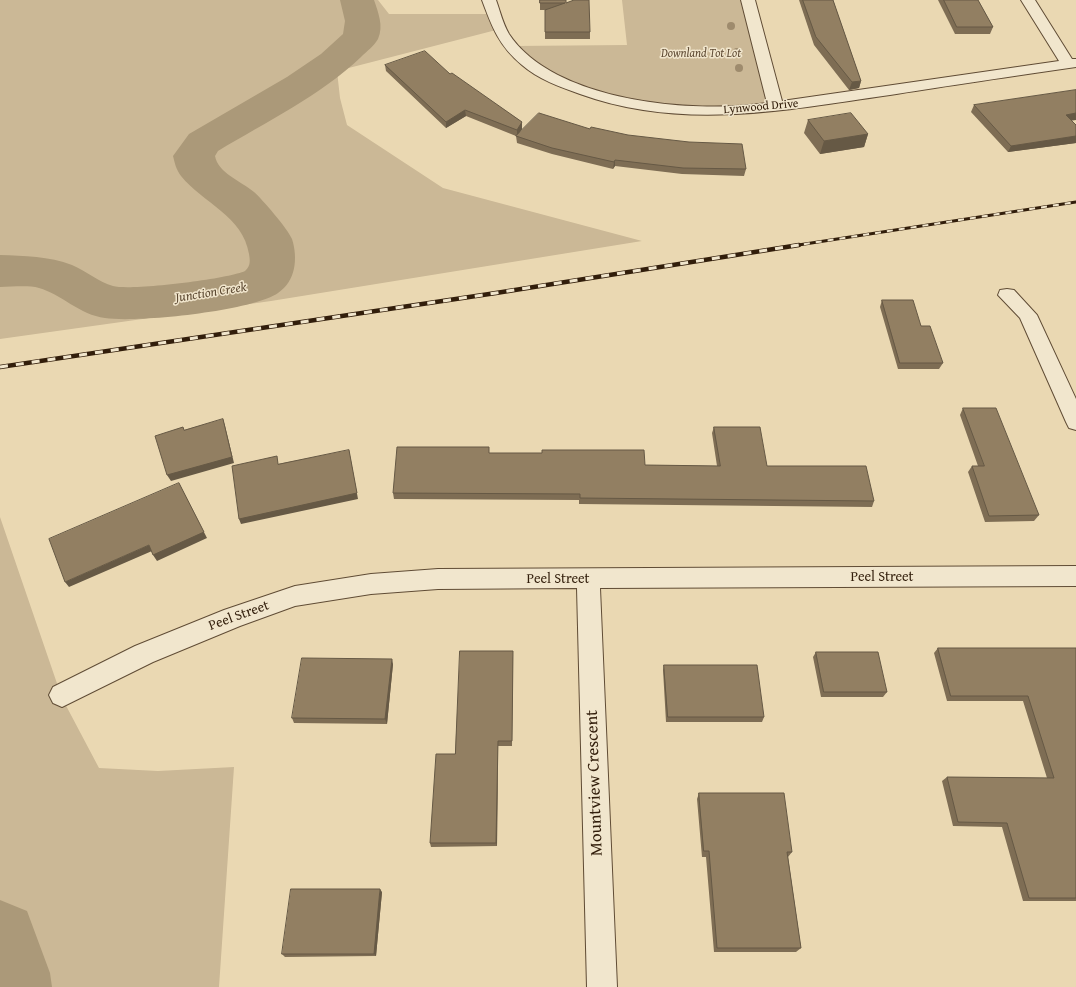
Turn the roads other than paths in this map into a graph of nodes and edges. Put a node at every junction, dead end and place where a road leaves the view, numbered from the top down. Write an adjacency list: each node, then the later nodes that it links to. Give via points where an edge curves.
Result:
1 (489, 0): 5 (street, Lynwood Drive, via 495,22 504,40 542,72 563,85 621,102 662,108 736,111)
2 (748, 0): 5 (street)
3 (1028, 0): 4 (street)
4 (1072, 64): 5 (street, Lynwood Drive)
5 (776, 107)
6 (1007, 295): 7 (street, via 1028,315)
7 (1076, 422)
8 (1076, 576): 9 (street, Peel Street)
9 (588, 579): 10 (street, Peel Street, via 438,579 371,584 295,596 144,654); 11 (street, Mountview Crescent)
10 (62, 696)
11 (602, 987)

